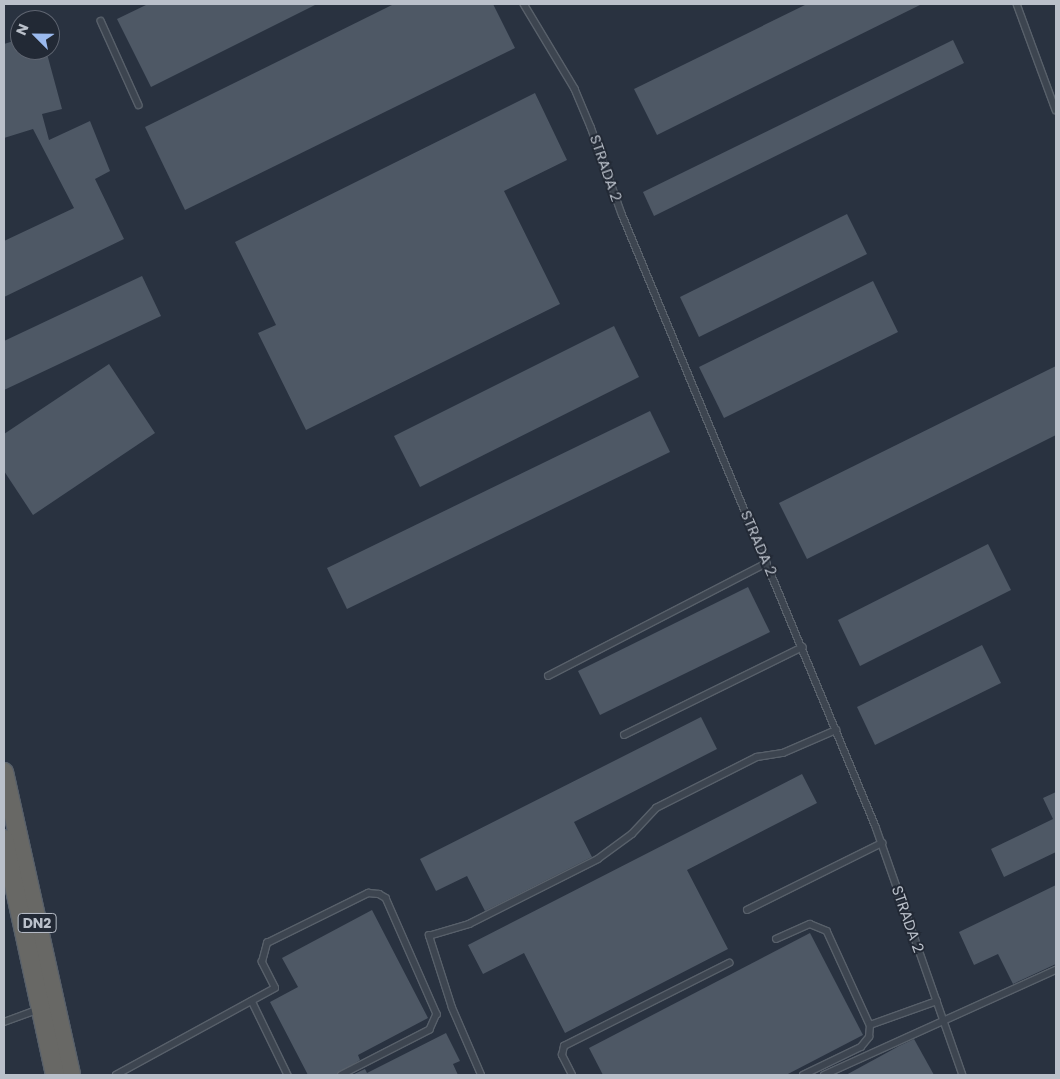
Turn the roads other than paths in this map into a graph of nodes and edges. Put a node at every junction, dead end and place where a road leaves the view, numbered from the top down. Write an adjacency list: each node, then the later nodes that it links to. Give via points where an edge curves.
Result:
1 (524, 4): 6 (lane, STRADA 2, via 575,89 622,214)
2 (1018, 4): 5 (lane)
3 (101, 21): 4 (lane)
4 (139, 106)
5 (1056, 110)
6 (767, 563): 7 (lane, STRADA 2); 8 (lane)
7 (803, 647): 9 (lane, STRADA 2); 10 (lane)
8 (548, 676)
9 (836, 730): 13 (lane, STRADA 2); 29 (lane, via 783,753 757,757 656,808 632,834 598,859 469,924 429,936 452,1008)
10 (624, 735)
11 (4, 772): 25 (highway, DN2)
12 (4, 839): 20 (highway, DN2)
13 (882, 844): 14 (lane); 18 (lane, STRADA 2)
14 (747, 910)
15 (776, 939): 23 (lane, via 810,924 826,932)
16 (729, 963): 30 (lane, via 564,1046 562,1055)
17 (1056, 970): 21 (lane)
18 (937, 1000): 21 (lane, STRADA 2); 23 (lane)
19 (252, 1001): 26 (lane); 27 (lane); 28 (lane, via 275,988 262,962 267,943 368,893 386,898 437,1014 430,1030)
20 (41, 1008): 22 (lane); 24 (highway, DN2)
21 (944, 1021): 32 (lane); 33 (lane, STRADA 2)
22 (4, 1022)
23 (870, 1024): 31 (lane, via 869,1037 861,1047)
24 (54, 1075)
25 (71, 1075)
26 (116, 1075)
27 (288, 1075)
28 (342, 1075)
29 (481, 1075)
30 (572, 1075)
31 (803, 1075)
32 (824, 1075)
33 (963, 1075)

